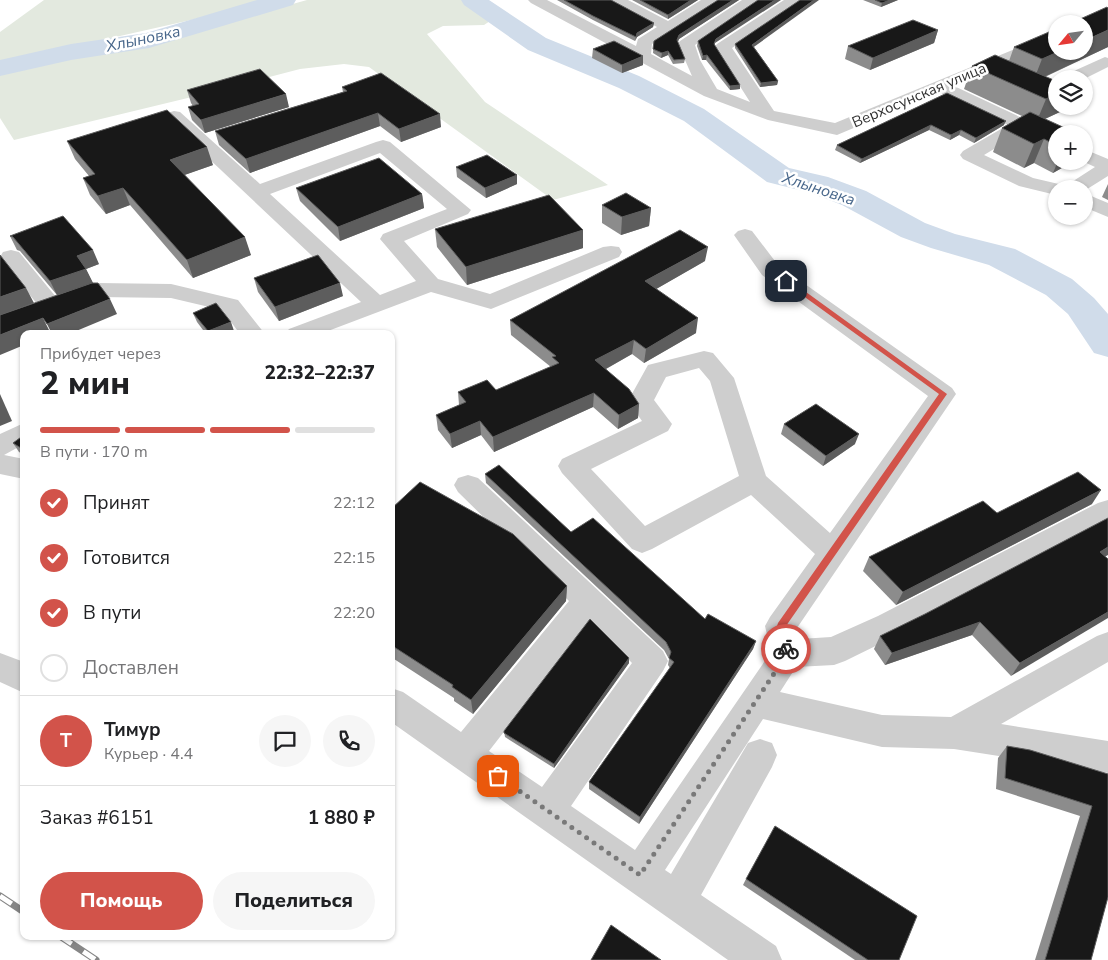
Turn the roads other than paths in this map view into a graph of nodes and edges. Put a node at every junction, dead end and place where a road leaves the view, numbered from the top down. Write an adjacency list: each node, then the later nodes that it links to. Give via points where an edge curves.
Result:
1 (536, 0): 8 (street)
2 (617, 0): 6 (street, via 644,7)
3 (712, 0): 6 (street)
4 (752, 0): 15 (street, via 686,44)
5 (794, 0): 16 (street, via 723,47)
6 (668, 27): 8 (street, via 644,42)
7 (1048, 41): 11 (street, Верхосунская улица)
8 (642, 56): 15 (street)
9 (1093, 57): 10 (street)
10 (1107, 62): 12 (street)
11 (982, 68): 13 (street); 14 (street, Верхосунская улица)
12 (1090, 70)
13 (1007, 79)
14 (940, 86): 16 (street, Верхосунская улица, via 837,130); 17 (street)
15 (710, 92): 16 (street)
16 (768, 115)
17 (1021, 125): 19 (street); 23 (street, via 970,155 1026,182)
18 (120, 134): 24 (street, via 174,116 211,139)
19 (1048, 138)
20 (1093, 160): 21 (street)
21 (1108, 167): 22 (street)
22 (1087, 180)
23 (1048, 187)
24 (255, 193): 30 (street, via 383,146 461,210 391,238); 31 (street)
25 (1093, 204): 26 (street)
26 (1108, 211)
27 (745, 235): 43 (street, via 770,270 943,394)
28 (611, 252): 30 (street, via 491,302)
29 (10, 257): 32 (street)
30 (430, 284): 31 (street)
31 (377, 304): 35 (street)
32 (51, 306): 33 (street); 34 (street, via 97,290 171,291 230,305)
33 (0, 324)
34 (250, 330)
35 (308, 330)
36 (20, 434): 37 (street)
37 (0, 446)
38 (0, 464): 39 (street)
39 (20, 468)
40 (754, 481): 40 (street, via 722,378 704,359 657,371 640,401 660,424 572,466 642,541); 43 (street)
41 (468, 484): 44 (street)
42 (1108, 511): 46 (street, via 834,651)
43 (832, 552): 46 (street, via 781,626)
44 (588, 600): 52 (street); 55 (street, via 652,661)
45 (1108, 646): 51 (street)
46 (787, 654): 49 (street)
47 (0, 666): 48 (street)
48 (20, 676)
49 (755, 702): 51 (street, via 882,731); 56 (street)
50 (395, 706): 52 (street)
51 (954, 733): 54 (street)
52 (466, 753): 55 (street)
53 (760, 755): 57 (street)
54 (1108, 757)
55 (547, 810): 56 (street)
56 (640, 875): 57 (street)
57 (677, 900): 58 (street)
58 (762, 960)

